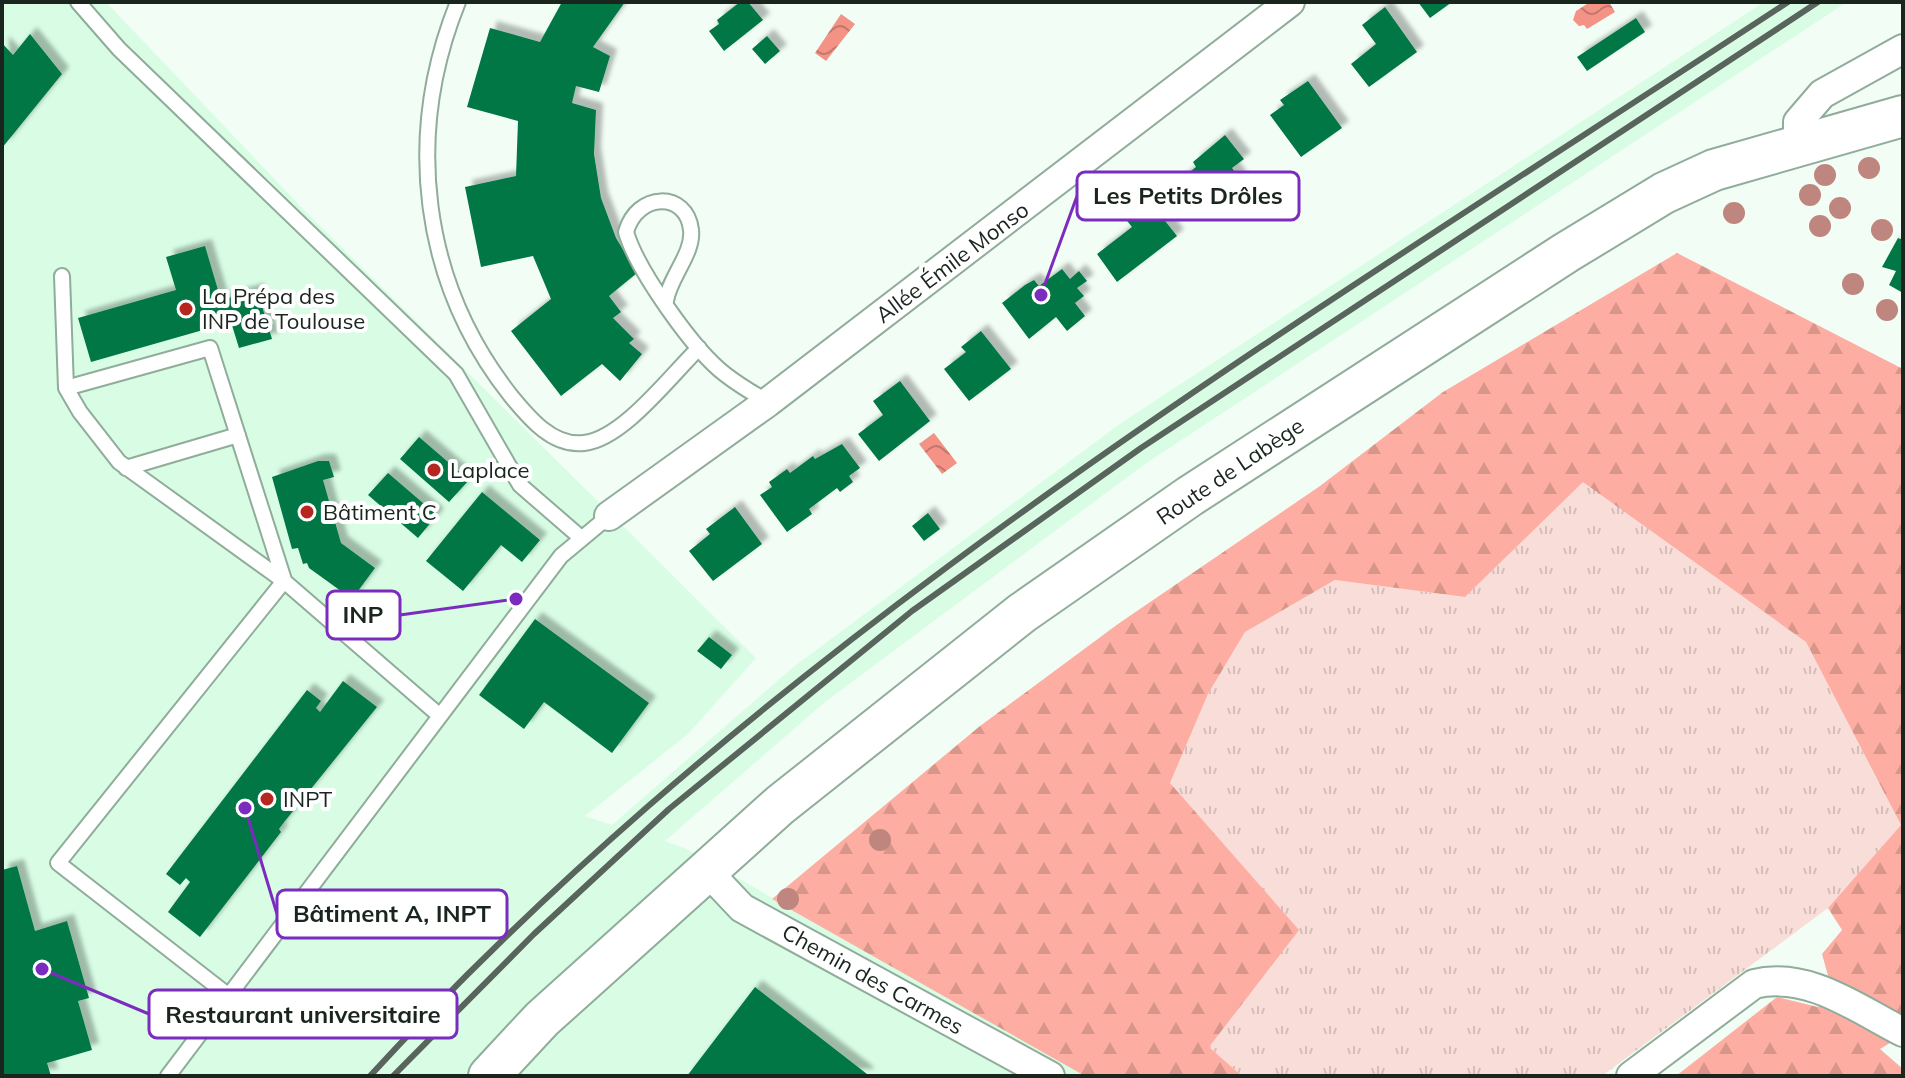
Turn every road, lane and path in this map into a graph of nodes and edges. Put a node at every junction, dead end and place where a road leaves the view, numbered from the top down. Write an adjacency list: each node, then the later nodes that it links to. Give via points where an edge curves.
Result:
1 (78, 2): 15 (lane, via 119,49 456,374 520,485)
2 (458, 2): 9 (lane, via 429,102 426,179 442,267 476,347 523,411 562,441 583,444 618,429)
3 (1290, 2): 11 (street, Allée Émile Monso)
4 (1903, 49): 6 (street, via 1822,94 1798,122)
5 (1903, 116): 6 (main road, Route de Labège)
6 (1798, 144): 18 (main road, Route de Labège, via 1714,170 1664,193 1203,487 1022,613 854,744)
7 (62, 276): 10 (lane)
8 (666, 301): 8 (lane, via 626,232 638,208 651,202 679,208 692,232); 9 (lane)
9 (699, 348): 11 (lane, via 725,374)
10 (66, 388): 12 (lane, via 210,348); 13 (lane)
11 (768, 402): 14 (street, Allée Émile Monso)
12 (238, 435): 13 (lane); 16 (lane)
13 (126, 468): 16 (lane)
14 (609, 516): 15 (lane)
15 (580, 537): 17 (lane)
16 (284, 581): 17 (lane); 19 (lane, via 58,863)
17 (440, 716): 19 (lane)
18 (706, 870): 22 (main road, Route de Labège, via 542,1019); 23 (street, Chemin des Carmes, via 742,908)
19 (229, 996): 21 (lane)
20 (1903, 1032): 24 (street, via 1805,982 1776,979 1754,984)
21 (168, 1076)
22 (489, 1076)
23 (1050, 1076)
24 (1631, 1076)

